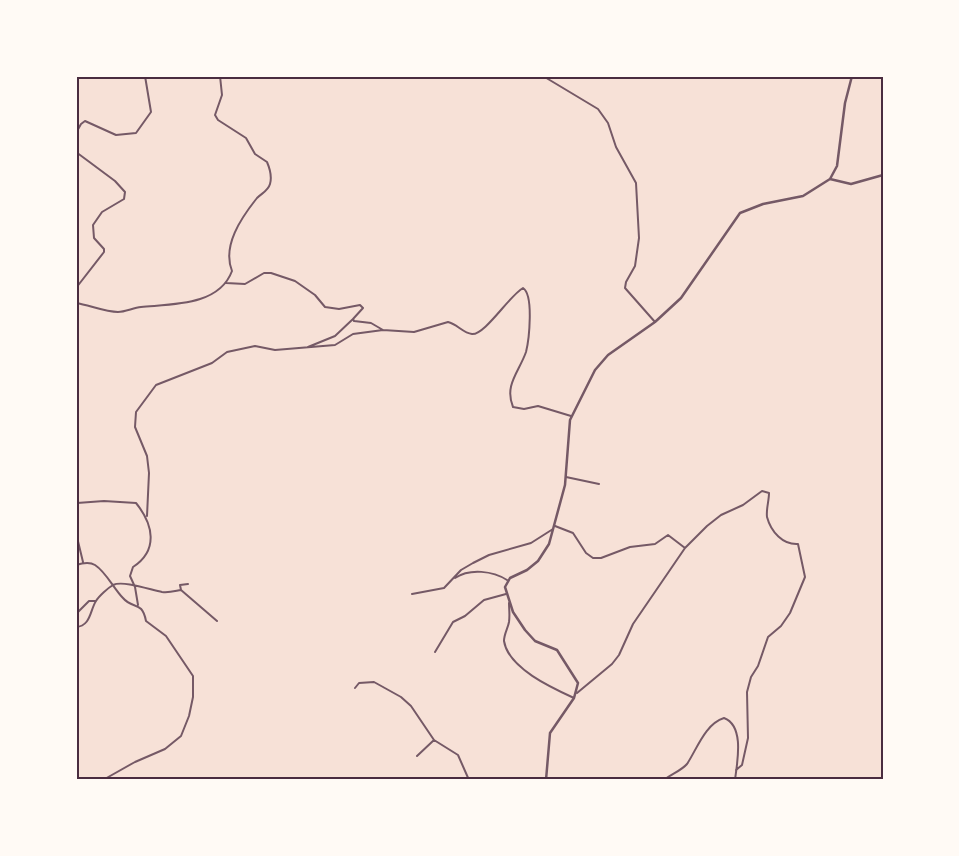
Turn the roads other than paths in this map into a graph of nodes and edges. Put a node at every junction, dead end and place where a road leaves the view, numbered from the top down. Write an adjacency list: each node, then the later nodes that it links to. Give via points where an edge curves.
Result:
1 (145, 76): 5 (street, via 151,112 136,133 116,136 84,122)
2 (220, 76): 9 (street, via 222,95 215,115 246,138 255,154 267,162 271,178 267,190 258,198 230,244 228,260 232,272)
3 (543, 76): 13 (street, via 598,109 633,176 639,238 635,266 626,288)
4 (852, 76): 8 (street, via 837,166)
5 (76, 133)
6 (76, 152): 10 (street, via 125,192 124,199 102,212 93,225 94,238 104,252)
7 (883, 175): 8 (street, via 851,184)
8 (830, 179): 13 (street, via 802,196 763,204 740,213 686,292)
9 (226, 283): 11 (street, via 220,290 202,298 118,312); 12 (street, via 245,284 264,273 278,274 315,295 325,307 362,306)
10 (76, 288)
11 (76, 303)
12 (353, 318): 14 (street, via 356,322 371,322); 15 (street, via 335,336)
13 (655, 322): 16 (street, via 604,360 590,378)
14 (382, 330): 15 (street, via 353,334 335,345); 16 (street, via 414,332 448,322 468,333 480,333 523,288 529,295 528,340 509,397 517,409 538,406)
15 (306, 348): 22 (street, via 275,350 254,346 227,352 212,363 156,385 136,412 135,427 147,456 149,473)
16 (571, 416): 18 (street)
17 (76, 476): 20 (street)
18 (566, 477): 19 (street); 23 (street)
19 (599, 484)
20 (78, 503): 21 (street); 22 (street, via 136,502)
21 (76, 509)
22 (147, 516): 32 (street, via 152,536 142,561 133,567 130,576)
23 (554, 527): 25 (street, via 573,533 593,558 630,547 655,544 668,535); 28 (street, via 531,543 489,555 467,566); 29 (street, via 547,548 538,561)
24 (76, 533): 26 (street)
25 (685, 548): 45 (street, via 633,624 619,655); 49 (street, via 721,515 744,505 762,492 769,493 767,516 771,526 783,541 798,544 805,571 790,613 768,637 751,677 747,692 748,738 742,765)
26 (83, 563): 27 (street); 31 (street, via 96,565)
27 (76, 565)
28 (454, 579): 29 (street, via 465,573 479,572); 34 (street, via 442,590)
29 (507, 580): 35 (street)
30 (188, 584): 33 (street, via 180,585)
31 (112, 586): 32 (street, via 122,583); 36 (street); 38 (street, via 124,601)
32 (135, 588): 33 (street, via 140,586 168,592); 38 (street)
33 (181, 590): 41 (street)
34 (412, 594)
35 (506, 594): 37 (street); 43 (street, via 484,600 453,622)
36 (96, 601): 39 (street, via 89,601); 42 (street, via 93,612 81,627)
37 (509, 603): 45 (street, via 533,639 561,654 577,679); 46 (street, via 504,638 507,648 523,669)
38 (138, 606): 50 (street, via 144,611 146,621 166,636 178,651 193,676 193,697 181,736 165,749)
39 (78, 610): 40 (street)
40 (76, 614)
41 (217, 621)
42 (76, 627)
43 (435, 652)
44 (355, 688): 47 (street, via 359,683 374,682 401,696 412,706)
45 (576, 693): 46 (street)
46 (574, 698): 52 (street, via 550,733)
47 (434, 740): 48 (street); 51 (street, via 458,755)
48 (417, 756)
49 (736, 770): 53 (street, via 736,734 724,718 718,720 697,745 683,768); 54 (street)
50 (104, 780)
51 (469, 780)
52 (546, 780)
53 (664, 780)
54 (735, 780)

